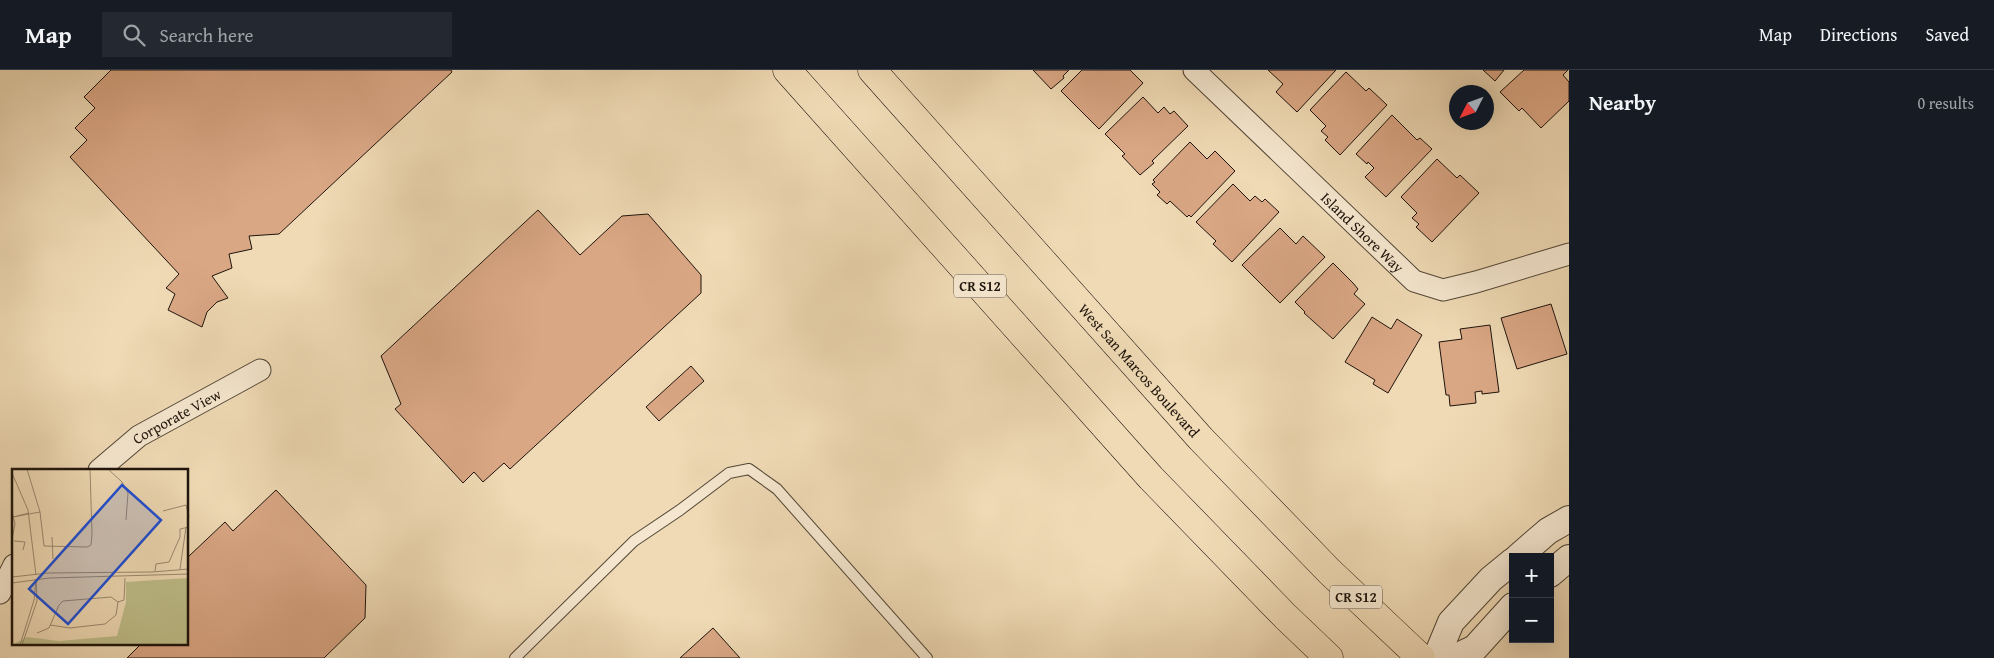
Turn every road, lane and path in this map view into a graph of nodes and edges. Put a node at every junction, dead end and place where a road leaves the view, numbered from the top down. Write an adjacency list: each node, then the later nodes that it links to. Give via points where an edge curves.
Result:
1 (787, 70): 17 (main road, CR S12, via 1151,478)
2 (872, 70): 18 (main road, West San Marcos Boulevard / CR S12, via 1201,439 1330,572)
3 (1194, 70): 4 (street, Island Shore Way, via 1414,280 1443,290)
4 (1569, 254)
5 (260, 370): 6 (street, Corporate View, via 139,436)
6 (100, 469)
7 (1569, 519): 8 (street, via 1548,531)
8 (1523, 553)
9 (1569, 558): 12 (street)
10 (1509, 564): 19 (street, via 1451,622)
11 (12, 569): 13 (street)
12 (1554, 571)
13 (0, 593)
14 (1509, 610): 20 (street, via 1475,648)
15 (923, 657): 16 (lane, via 777,489 750,469 729,472 634,540)
16 (515, 658)
17 (1329, 658)
18 (1421, 658)
19 (1436, 658)
20 (1454, 658)

